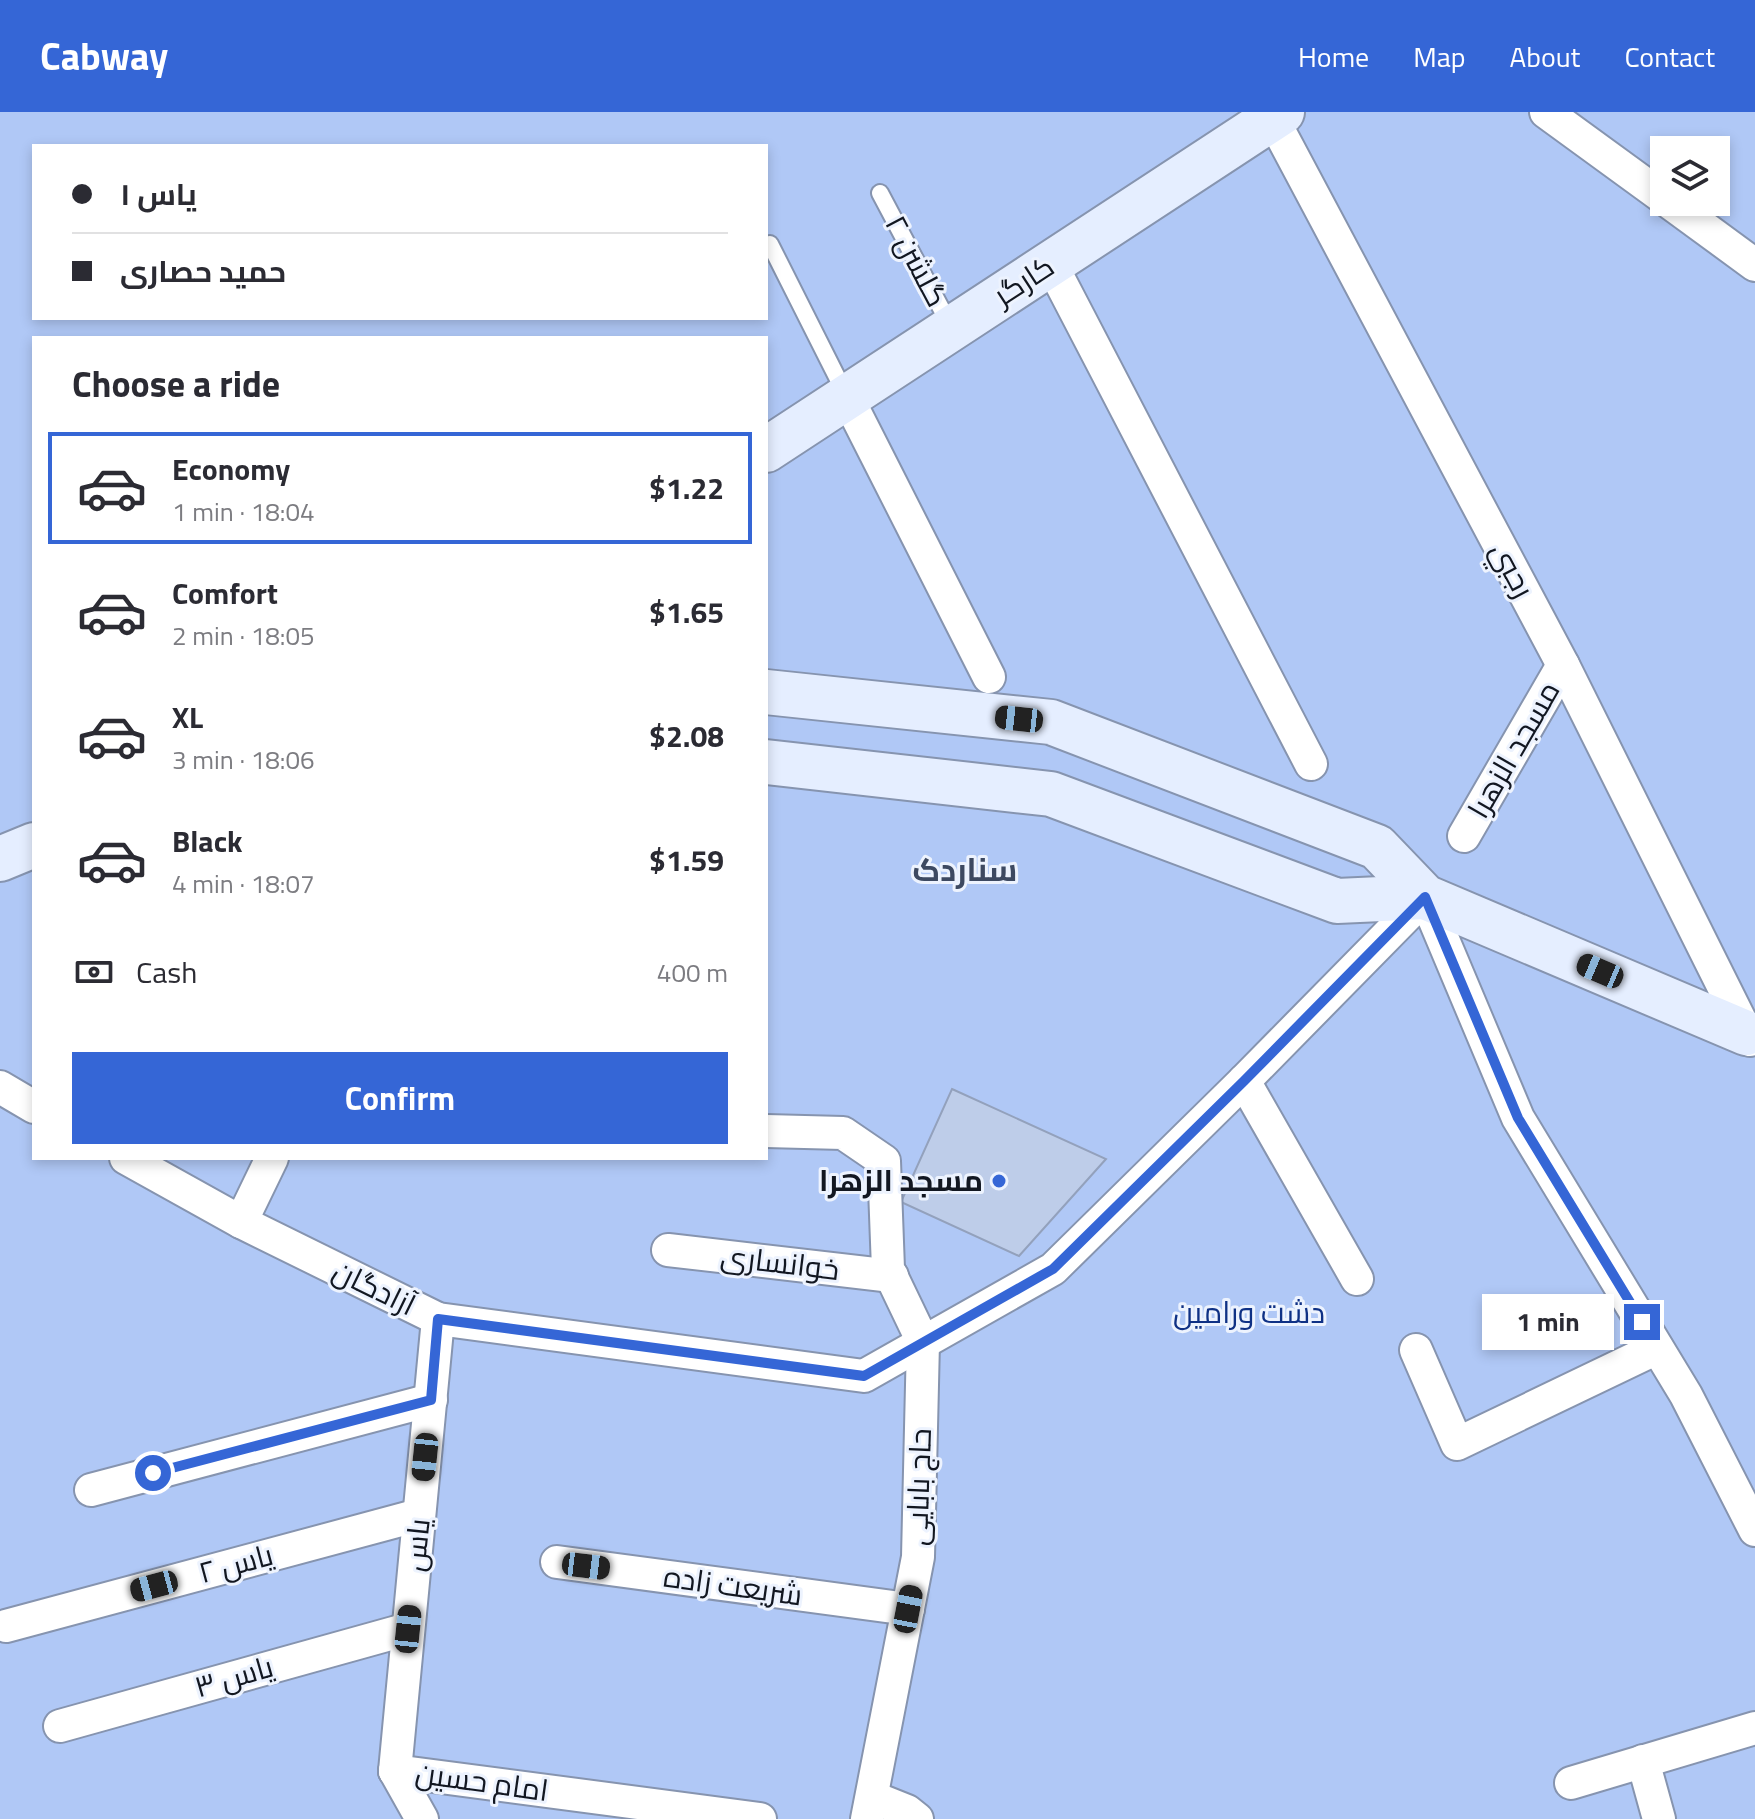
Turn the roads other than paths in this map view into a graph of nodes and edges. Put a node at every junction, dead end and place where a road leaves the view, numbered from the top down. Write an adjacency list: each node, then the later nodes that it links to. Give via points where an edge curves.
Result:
1 (1546, 112): 3 (street)
2 (1275, 114): 7 (main road, کارگر); 12 (street, رجبي)
3 (1650, 188)
4 (880, 193): 9 (lane, گلشن ۲)
5 (1688, 216): 8 (street)
6 (770, 244): 10 (lane)
7 (1051, 264): 9 (main road, کارگر); 16 (street)
8 (1755, 265)
9 (952, 329): 10 (main road, کارگر)
10 (847, 397): 11 (main road, کارگر); 13 (street)
11 (768, 449)
12 (1563, 665): 17 (street, مسجد الزهرا); 21 (street, رجبي)
13 (989, 677)
14 (768, 692): 20 (main road, via 1051,722 1377,847)
15 (768, 762): 20 (main road, via 1051,794 1337,901)
16 (1311, 764)
17 (1464, 836)
18 (32, 846): 19 (main road)
19 (0, 859)
20 (1425, 897): 21 (main road); 22 (street); 34 (street, via 1518,1118)
21 (1753, 1037)
22 (1244, 1081): 31 (street); 33 (street, via 1053,1269)
23 (0, 1087): 24 (street)
24 (32, 1106)
25 (768, 1131): 30 (street, via 843,1133 884,1161)
26 (130, 1160): 28 (street, آزادگان)
27 (271, 1160): 28 (street)
28 (241, 1222): 32 (street, آزادگان)
29 (668, 1250): 30 (street, خوانساری)
30 (892, 1276): 33 (street)
31 (1357, 1279)
32 (438, 1319): 33 (street, آزادگان, via 864,1376); 36 (street, یاس)
33 (923, 1342): 41 (street, حاج بابایی, via 918,1557)
34 (1657, 1348): 35 (street, via 1457,1444); 39 (street)
35 (1416, 1350)
36 (431, 1400): 37 (street); 38 (street, یاس)
37 (91, 1490)
38 (419, 1515): 42 (street, یاس ۲); 43 (street, یاس)
39 (1755, 1530)
40 (557, 1562): 41 (street, شریعت زاده)
41 (908, 1609): 49 (street, حاج بابایی)
42 (6, 1626)
43 (408, 1629): 44 (street, یاس ۳); 47 (street, یاس)
44 (60, 1726)
45 (1755, 1728): 46 (street)
46 (1643, 1761): 48 (street); 54 (street)
47 (395, 1771): 50 (street, امام حسین); 51 (street)
48 (1571, 1783)
49 (869, 1808): 53 (street, via 907,1811)
50 (604, 1809): 52 (street, امام حسین)
51 (422, 1819)
52 (760, 1819)
53 (917, 1819)
54 (1659, 1819)

